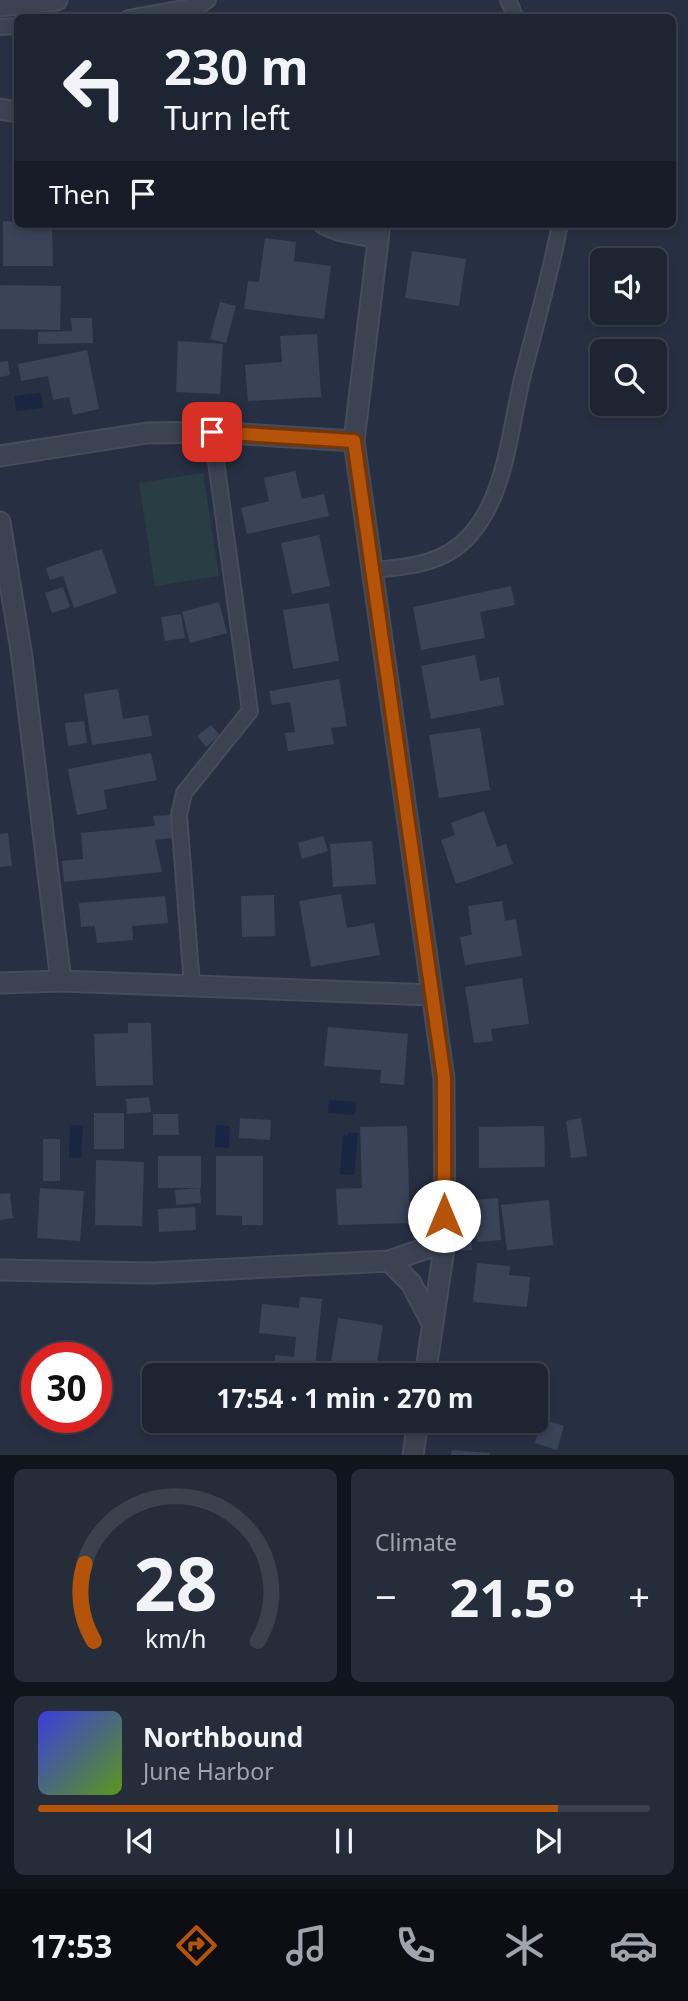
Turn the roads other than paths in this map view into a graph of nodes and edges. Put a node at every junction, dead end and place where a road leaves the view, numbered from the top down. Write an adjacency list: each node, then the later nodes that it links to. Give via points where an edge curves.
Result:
1 (57, 0): 3 (street)
2 (208, 0): 4 (street)
3 (0, 6)
4 (150, 14)
5 (333, 228): 7 (street)
6 (559, 228): 12 (street, via 495,495 470,535 448,552 420,566)
7 (379, 231): 9 (street)
8 (212, 432): 9 (street); 10 (street, via 147,433); 15 (street, via 250,711 184,793 179,815)
9 (354, 441): 12 (street)
10 (0, 456)
11 (0, 522): 13 (street, via 32,730)
12 (373, 570): 16 (street)
13 (61, 981): 14 (street); 15 (street)
14 (0, 983)
15 (192, 986): 16 (street)
16 (432, 995): 17 (street, via 444,1078)
17 (445, 1242): 18 (street); 20 (street)
18 (388, 1261): 19 (street, via 152,1273); 20 (street, via 411,1283)
19 (0, 1270)
20 (433, 1325): 21 (street)
21 (427, 1363)
22 (416, 1433): 23 (street)
23 (413, 1455)

